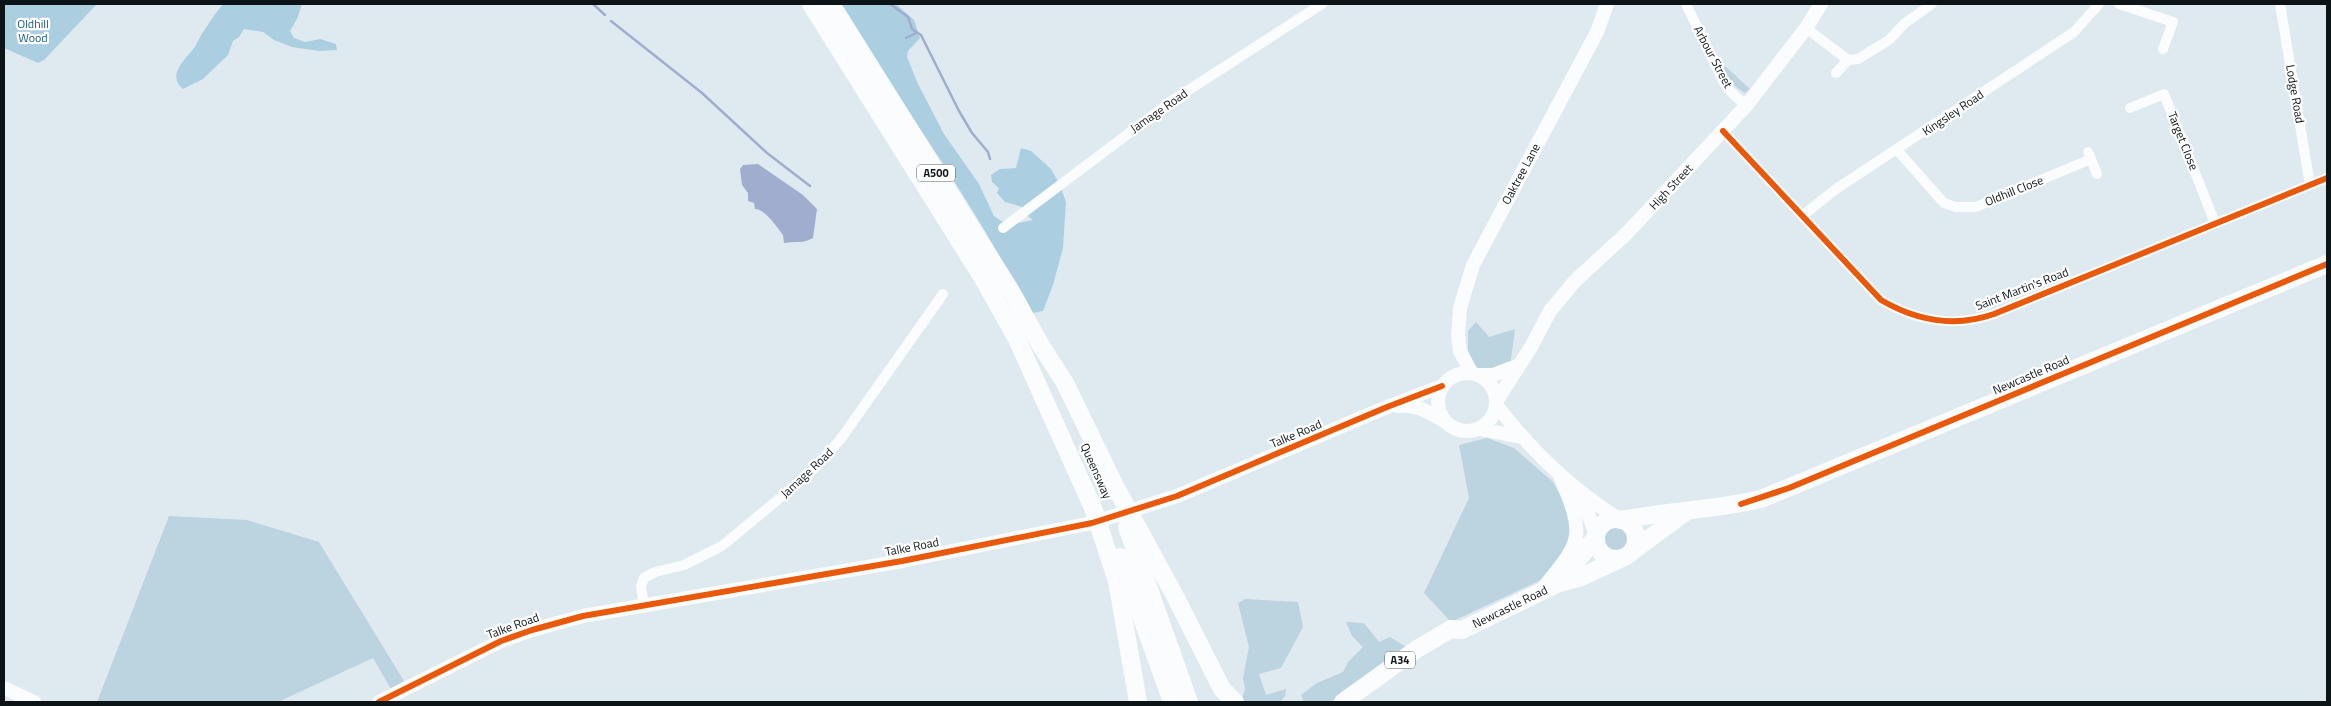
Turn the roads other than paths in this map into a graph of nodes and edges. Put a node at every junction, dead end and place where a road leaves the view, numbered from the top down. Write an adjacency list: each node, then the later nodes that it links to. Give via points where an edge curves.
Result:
1 (811, 4): 27 (highway, A500, via 984,280)
2 (831, 4): 28 (highway, A500, via 1012,293)
3 (1322, 4): 24 (street, Jamage Road, via 1173,100)
4 (1607, 4): 29 (street, Oaktree Lane, via 1597,32 1473,265 1460,308)
5 (1686, 4): 15 (street, Arbour Street, via 1723,81)
6 (1821, 4): 11 (street, High Street)
7 (1932, 4): 13 (street, via 1905,23 1889,40 1862,58)
8 (2099, 4): 18 (street, Kingsley Road, via 2074,32)
9 (2119, 4): 12 (street, via 2173,22)
10 (2280, 4): 21 (street, Lodge Road)
11 (1806, 28): 13 (street); 15 (street, High Street)
12 (2162, 49)
13 (1848, 60): 14 (street)
14 (1836, 72)
15 (1746, 106): 17 (street, High Street)
16 (2130, 108): 23 (street, Target Close, via 2164,94)
17 (1723, 130): 22 (street, Saint Martin's Road); 30 (street, High Street, via 1627,233 1575,281 1550,311)
18 (1897, 150): 19 (street, Oldhill Close, via 1944,202 1966,208 1976,207 2090,156); 22 (street, Kingsley Road, via 1836,189)
19 (2097, 174)
20 (2327, 178): 21 (street, Saint Martin's Road)
21 (2310, 185): 23 (street, Saint Martin's Road)
22 (1802, 216): 23 (street, Saint Martin's Road, via 1881,300 1919,318 1950,322 1971,321 1994,314)
23 (2215, 223)
24 (1003, 228)
25 (2327, 264): 40 (highway, Newcastle Road / A34, via 1775,494 1742,504)
26 (944, 294): 46 (street, Jamage Road, via 840,440 810,473 722,546 684,565 644,578 641,586)
27 (1017, 339): 51 (highway, via 1064,440 1102,535 1117,581); 52 (highway, Queensway / A500, via 1045,388 1093,489 1138,603)
28 (1040, 344): 53 (highway, Queensway / A500, via 1092,448 1136,551); 54 (highway, via 1065,383 1222,690)
29 (1460, 351): 31 (street, Oaktree Lane); 32 (street, Oaktree Lane)
30 (1518, 366): 31 (street, via 1493,376); 33 (street, High Street)
31 (1474, 374): 32 (street); 33 (street, via 1487,380)
32 (1446, 382): 34 (street, Talke Road); 35 (street, via 1438,397)
33 (1497, 403): 36 (street, via 1490,422); 37 (street)
34 (1387, 407): 35 (street, Talke Road, via 1409,405); 46 (street, Talke Road, via 1177,496 1092,522)
35 (1444, 421): 36 (street, via 1460,431)
36 (1480, 429): 37 (street)
37 (1521, 436): 38 (street)
38 (1560, 473): 39 (street); 45 (street, via 1578,527 1570,554)
39 (1580, 492): 41 (street); 42 (street)
40 (1684, 512): 41 (highway, Newcastle Road / A34); 43 (highway, Newcastle Road / A34)
41 (1620, 520): 42 (highway, via 1606,521); 43 (highway, via 1628,523 1635,534 1635,542)
42 (1596, 536): 43 (highway, via 1598,548 1604,556 1615,559); 44 (highway, Newcastle Road / A34)
43 (1626, 555): 44 (highway, Newcastle Road / A34, via 1579,578)
44 (1558, 583): 45 (highway, Newcastle Road / A34)
45 (1538, 594): 47 (highway, Newcastle Road / A34)
46 (644, 606): 50 (street, Talke Road, via 583,616 532,630 478,651)
47 (1462, 630): 55 (highway, Newcastle Road / A34, via 1451,629 1417,649); 56 (highway, Newcastle Road / A34, via 1456,640 1398,674)
48 (4, 688): 49 (street)
49 (34, 702)
50 (379, 702)
51 (1138, 702)
52 (1172, 702)
53 (1189, 702)
54 (1235, 702)
55 (1343, 702)
56 (1361, 702)

